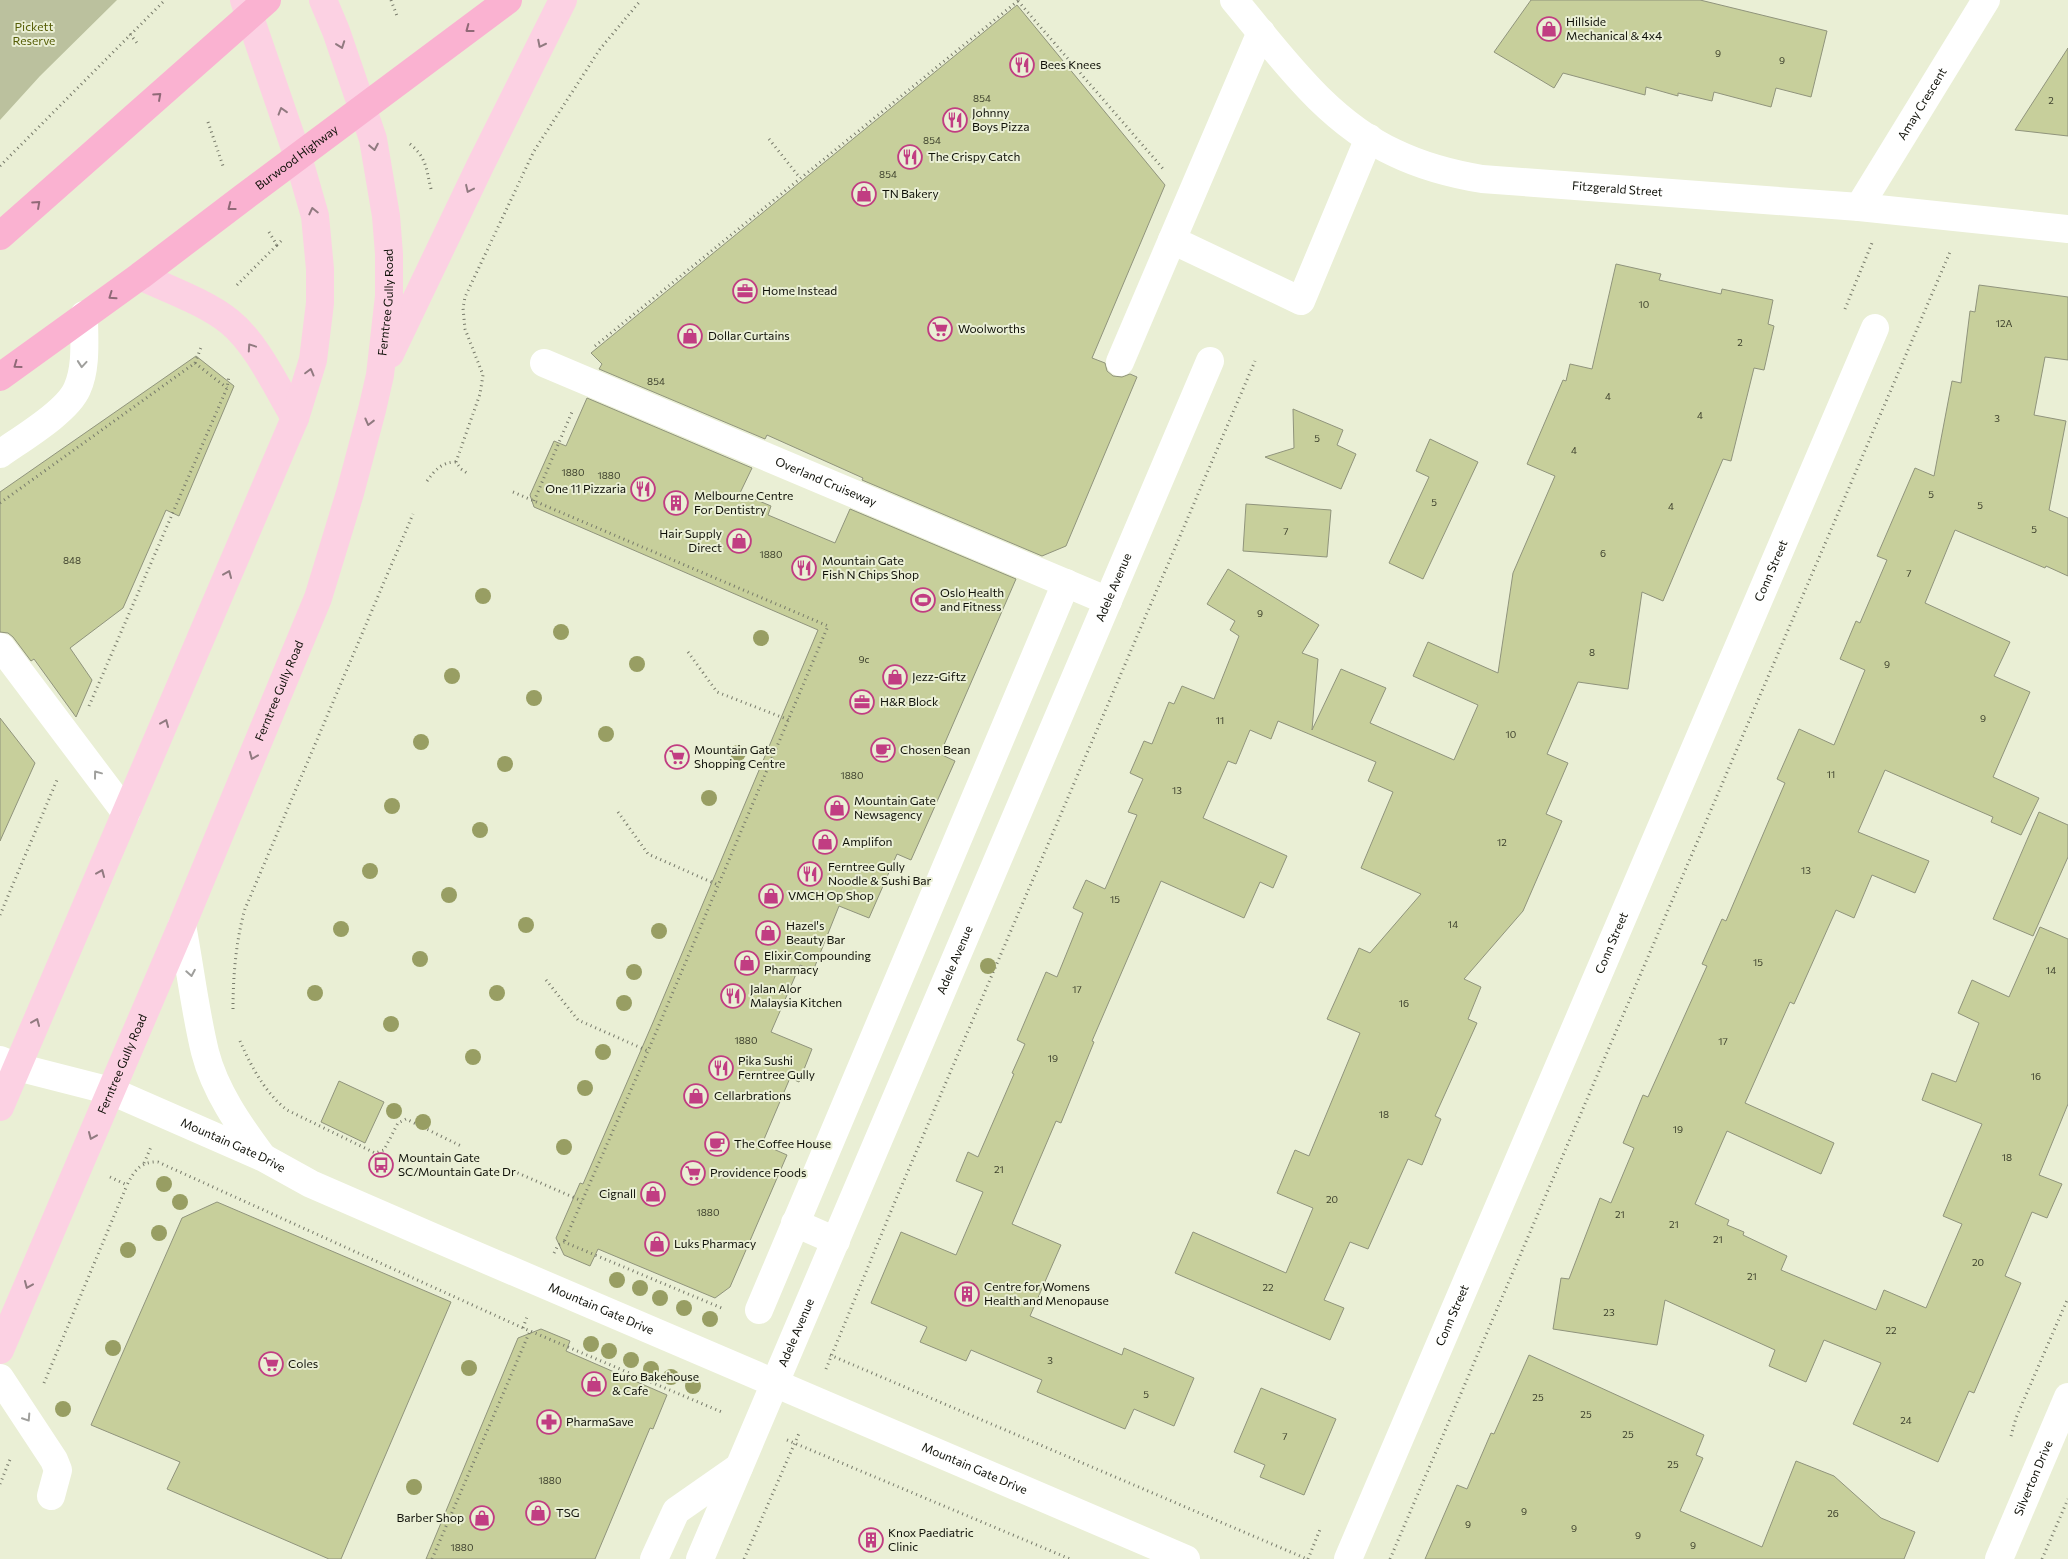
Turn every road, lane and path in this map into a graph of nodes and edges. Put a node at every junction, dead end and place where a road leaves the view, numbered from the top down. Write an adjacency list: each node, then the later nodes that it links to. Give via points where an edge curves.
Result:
1 (165, 0): 13 (path)
2 (323, 0): 15 (main road, Ferntree Gully Road, one-way to 15)
3 (391, 0): 11 (path)
4 (508, 0): 15 (highway, Burwood Highway, one-way to 15)
5 (563, 0): 48 (main road, one-way to 48)
6 (641, 0): 54 (path, via 594,58 534,151 465,297 465,329 483,375 480,394)
7 (1019, 0): 23 (path); 25 (path)
8 (1234, 0): 12 (street, Fitzgerald Street)
9 (1986, 0): 26 (street, Amay Crescent)
10 (254, 5): 20 (main road, one-way to 10); 31 (highway, one-way to 10)
11 (397, 16)
12 (1260, 32): 17 (street, Fitzgerald Street, via 1320,100); 25 (street)
13 (130, 34): 14 (path); 21 (path)
14 (137, 43)
15 (364, 109): 20 (highway, Burwood Highway); 48 (main road, Ferntree Gully Road, one-way to 48, via 380,173 389,254 390,296)
16 (208, 122): 22 (path)
17 (1368, 138): 26 (street, Fitzgerald Street, via 1422,164 1450,174 1482,179); 33 (street, via 1301,301)
18 (769, 139): 23 (path)
19 (410, 144): 24 (path, via 424,159)
20 (298, 157): 35 (highway, Burwood Highway, one-way to 35); 52 (main road, one-way to 20, via 313,360 320,303 315,216)
21 (0, 166)
22 (223, 166)
23 (800, 178): 41 (path)
24 (434, 193)
25 (1189, 199): 33 (street)
26 (1859, 207): 27 (street, Fitzgerald Street)
27 (1886, 210): 28 (street, Fitzgerald Street); 38 (path)
28 (1964, 218): 29 (street, Fitzgerald Street); 118 (path)
29 (2068, 229)
30 (269, 232): 34 (path)
31 (0, 236)
32 (286, 236): 34 (path)
33 (1172, 240): 44 (street)
34 (277, 245): 36 (path)
35 (140, 276): 37 (highway, Burwood Highway, one-way to 37); 52 (main road, one-way to 35, via 254,350 234,326 216,313)
36 (232, 290)
37 (84, 315): 49 (highway, Burwood Highway, one-way to 49); 53 (street, one-way to 53, via 83,367 77,390 63,408)
38 (1841, 318)
39 (1875, 328): 117 (street, Conn Street)
40 (204, 337): 45 (path)
41 (591, 350)
42 (1210, 361): 62 (street, Adele Avenue)
43 (1255, 361): 97 (path)
44 (1120, 362)
45 (195, 363): 50 (path); 59 (path)
46 (544, 363): 61 (street, Overland Cruiseway)
47 (229, 370): 50 (path)
48 (380, 375): 72 (main road, Ferntree Gully Road, one-way to 72, via 353,484 318,598)
49 (0, 377)
50 (227, 388): 65 (path)
51 (576, 403): 58 (path)
52 (295, 418): 69 (main road, one-way to 52)
53 (0, 454)
54 (456, 462): 55 (path); 56 (path, via 442,464)
55 (467, 472)
56 (427, 481)
57 (513, 492): 58 (path)
58 (534, 501): 66 (path, via 828,626)
59 (0, 503)
60 (413, 514): 74 (path, via 245,908 240,925)
61 (1066, 583): 62 (street, Overland Cruiseway); 88 (street)
62 (1108, 601): 89 (street, Adele Avenue)
63 (1, 647): 69 (street, one-way to 63)
64 (688, 652): 66 (path, via 718,692)
65 (86, 711)
66 (789, 720): 70 (path)
67 (58, 777): 71 (path)
68 (618, 812): 70 (path, via 648,854)
69 (126, 813): 77 (main road, one-way to 69)
70 (718, 885): 76 (path)
71 (0, 915)
72 (182, 924): 78 (main road, Ferntree Gully Road); 82 (street, one-way to 82, via 206,1053 219,1088 239,1124)
73 (546, 980): 76 (path, via 578,1020)
74 (233, 1013)
75 (238, 1037): 80 (path, via 268,1092 287,1110 375,1153 384,1150 398,1123 406,1120)
76 (648, 1051): 87 (path)
77 (8, 1063): 78 (street, Mountain Gate Drive); 79 (main road)
78 (110, 1091): 82 (street, Mountain Gate Drive); 95 (main road, Ferntree Gully Road, one-way to 95)
79 (0, 1107)
80 (461, 1146)
81 (151, 1147): 83 (path)
82 (264, 1158): 100 (street, Mountain Gate Drive, via 311,1184)
83 (144, 1163): 86 (path); 94 (path, via 158,1162)
84 (513, 1171): 87 (path)
85 (104, 1174): 86 (path)
86 (127, 1185): 101 (path)
87 (582, 1201): 90 (path)
88 (795, 1224): 89 (street); 92 (street)
89 (836, 1241): 100 (street, Adele Avenue)
90 (564, 1242): 91 (path, via 558,1245); 93 (path)
91 (553, 1256)
92 (759, 1310)
93 (728, 1311)
94 (530, 1330): 103 (path); 110 (path)
95 (0, 1350)
96 (824, 1352): 97 (path)
97 (832, 1355): 98 (path); 116 (path)
98 (826, 1370)
99 (0, 1378): 108 (street, one-way to 108, via 54,1460 58,1470)
100 (775, 1383): 107 (street, Adele Avenue); 115 (street, Mountain Gate Drive)
101 (43, 1385)
102 (2068, 1397): 119 (street, Silverton Drive)
103 (725, 1413)
104 (800, 1430): 106 (path)
105 (779, 1437): 106 (path)
106 (794, 1443): 113 (path); 114 (path)
107 (739, 1467): 111 (street, via 676,1510); 112 (street, Adele Avenue)
108 (51, 1496)
109 (2068, 1499): 120 (path)
110 (432, 1559)
111 (654, 1559)
112 (700, 1559)
113 (744, 1559)
114 (1070, 1559)
115 (1186, 1559)
116 (1308, 1559)
117 (1348, 1559)
118 (1390, 1559)
119 (1999, 1559)
120 (2042, 1559)

